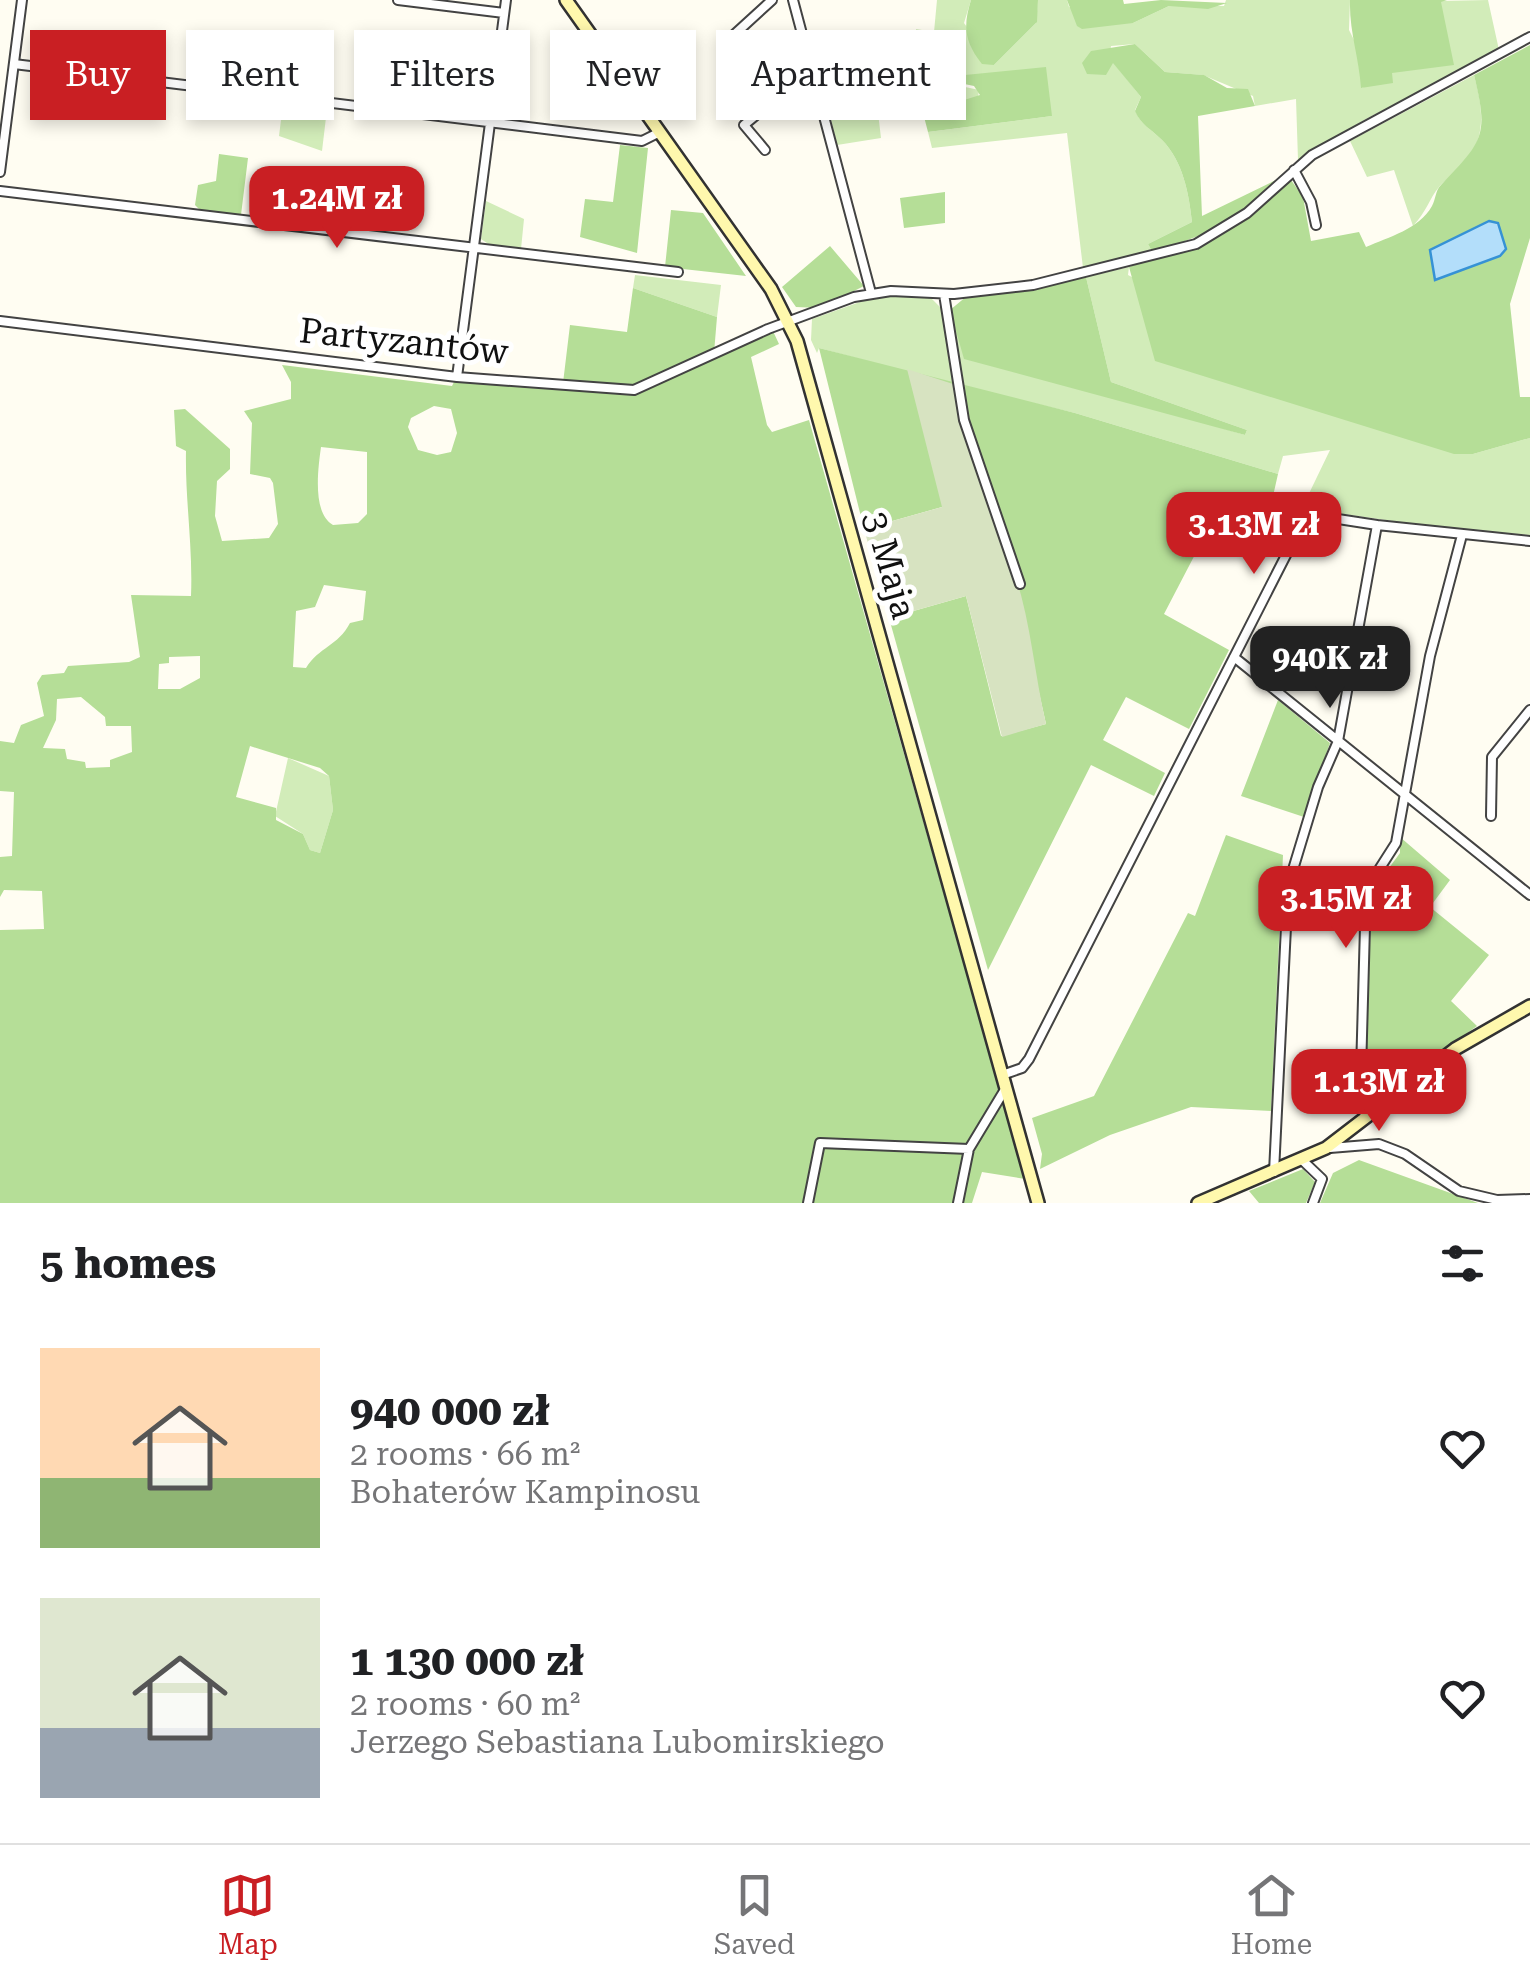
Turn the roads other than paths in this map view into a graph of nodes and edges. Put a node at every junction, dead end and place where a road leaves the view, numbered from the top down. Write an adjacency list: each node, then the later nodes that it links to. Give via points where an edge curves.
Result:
1 (22, 0): 11 (street)
2 (398, 0): 7 (street)
3 (506, 0): 7 (street)
4 (566, 0): 15 (street, 3 Maja)
5 (772, 0): 8 (street)
6 (793, 0): 9 (street)
7 (504, 14): 14 (street)
8 (739, 30)
9 (801, 30)
10 (1530, 37): 17 (street)
11 (14, 64): 14 (street); 18 (street)
12 (750, 120): 16 (street, via 744,125)
13 (825, 120): 23 (street)
14 (490, 121): 15 (street, via 642,141); 21 (street)
15 (660, 132): 26 (street, 3 Maja)
16 (764, 150)
17 (1294, 170): 20 (street); 24 (street, via 1248,214 1196,244 1033,285)
18 (0, 172)
19 (0, 191): 21 (street)
20 (1316, 225)
21 (473, 250): 22 (street); 27 (street)
22 (678, 272)
23 (871, 293): 24 (street); 26 (street, Partyzantów)
24 (944, 294): 33 (street, via 964,420)
25 (0, 320): 27 (street, Partyzantów)
26 (788, 322): 27 (street, Partyzantów, via 634,390); 41 (street, 3 Maja)
27 (457, 377)
28 (1222, 501): 29 (street)
29 (1307, 514): 30 (street); 34 (street)
30 (1376, 525): 31 (street); 36 (street)
31 (1462, 535): 32 (street); 37 (street, via 1430,656)
32 (1530, 541)
33 (1020, 584)
34 (1234, 657): 36 (street); 41 (street, via 1029,1059)
35 (1530, 710): 38 (street, via 1492,758)
36 (1338, 742): 37 (street); 47 (street, via 1288,886)
37 (1405, 792): 39 (street); 43 (street, via 1396,843 1366,890)
38 (1491, 816)
39 (1530, 895)
40 (1530, 1006): 43 (street, via 1455,1049)
41 (1005, 1074): 51 (street, 3 Maja)
42 (1004, 1090): 45 (street)
43 (1364, 1118): 44 (street)
44 (1326, 1148): 46 (street); 48 (street, via 1380,1144 1459,1191)
45 (970, 1149): 49 (street, via 820,1143); 50 (street)
46 (1301, 1160): 47 (street); 53 (street, via 1322,1178)
47 (1274, 1172): 52 (street)
48 (1530, 1199)
49 (808, 1203)
50 (958, 1203)
51 (1038, 1203)
52 (1198, 1203)
53 (1312, 1203)

